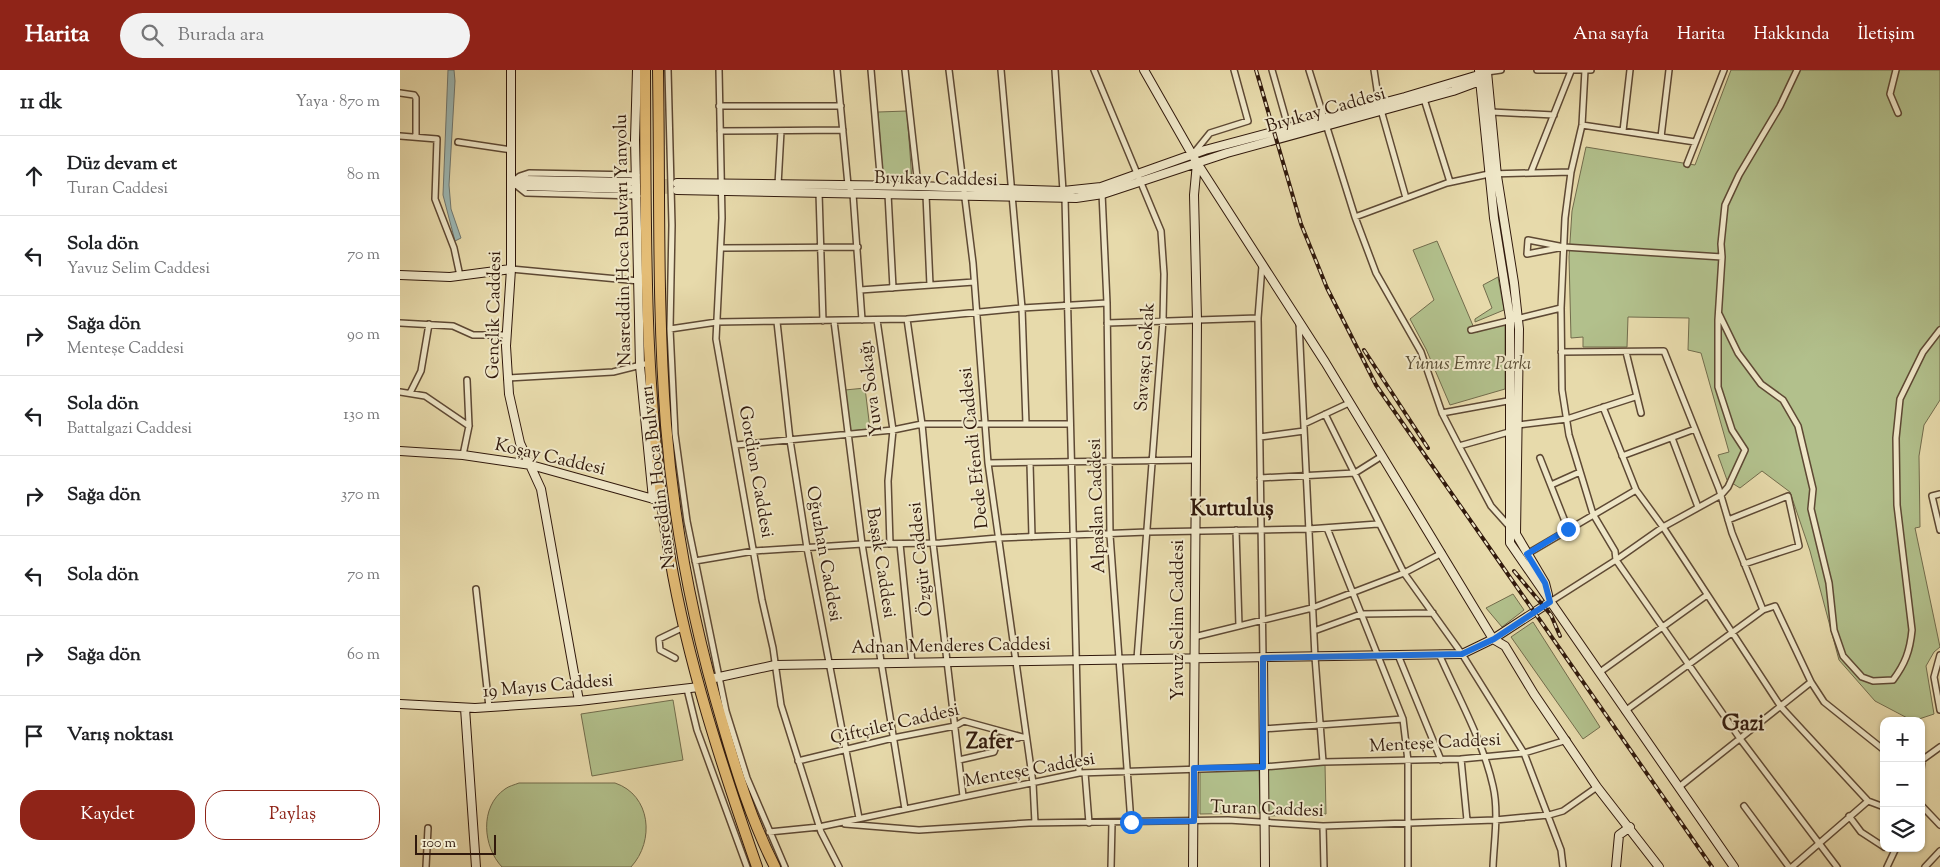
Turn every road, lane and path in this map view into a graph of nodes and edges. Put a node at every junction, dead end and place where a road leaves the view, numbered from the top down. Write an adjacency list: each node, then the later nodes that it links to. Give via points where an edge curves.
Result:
1 (511, 70): 51 (street, Gençlik Caddesi)
2 (637, 70): 58 (street, Nasreddin Hoca Bulvarı Yanyolu)
3 (645, 70): 89 (highway, Nasreddin Hoca Bulvarı)
4 (658, 70): 239 (highway, Nasreddin Hoca Bulvarı, via 661,341 666,427 682,547)
5 (668, 70): 115 (street, via 672,225)
6 (719, 70): 32 (street, Gordion Caddesi)
7 (837, 70): 33 (street)
8 (871, 70): 65 (street)
9 (905, 70): 66 (street)
10 (949, 70): 70 (street, Dede Efendi Caddesi)
11 (1001, 70): 72 (street)
12 (1056, 70): 76 (street)
13 (1094, 70): 59 (street, Savaşçı Sokak)
14 (1144, 70): 52 (street)
15 (1234, 70): 52 (street, via 1248,121 1210,133)
16 (1272, 70): 40 (street)
17 (1309, 70): 38 (street)
18 (1374, 70): 31 (street)
19 (1500, 70): 28 (street)
20 (1537, 70): 27 (street)
21 (1587, 70): 27 (street); 39 (street)
22 (1630, 70): 44 (street)
23 (1669, 70): 48 (street)
24 (1724, 70): 50 (street)
25 (1797, 70): 84 (street, via 1725,205)
26 (1896, 70): 36 (street, via 1890,94)
27 (1571, 72): 37 (street)
28 (1482, 73): 30 (street, Bıyıkay Caddesi); 31 (street, Bıyıkay Caddesi); 35 (street); 57 (street)
29 (400, 93): 46 (street, via 416,98)
30 (1424, 99): 34 (street, Bıyıkay Caddesi); 61 (street)
31 (1379, 103): 34 (street); 38 (street, Bıyıkay Caddesi)
32 (719, 106): 33 (street); 43 (street, Gordion Caddesi)
33 (841, 106): 42 (street)
34 (1382, 111): 38 (street, Bıyıkay Caddesi); 78 (street)
35 (1491, 112): 37 (street); 57 (street)
36 (1898, 113)
37 (1554, 114): 55 (street)
38 (1325, 123): 40 (street, Bıyıkay Caddesi); 47 (street, Bıyıkay Caddesi); 79 (street)
39 (1582, 125): 44 (street); 56 (street)
40 (1289, 128): 47 (street); 52 (street, Bıyıkay Caddesi)
41 (780, 130): 42 (street); 43 (street); 62 (street)
42 (843, 130): 63 (street)
43 (720, 131): 68 (street, Gordion Caddesi)
44 (1622, 131): 48 (street)
45 (400, 136): 46 (street)
46 (416, 137): 88 (street, via 437,139 435,198 454,248)
47 (1291, 137): 53 (street, Bıyıkay Caddesi)
48 (1661, 137): 50 (street)
49 (458, 142): 51 (street)
50 (1694, 142): 54 (street)
51 (512, 150): 60 (street, Gençlik Caddesi)
52 (1192, 154): 53 (street); 59 (street, Bıyıkay Caddesi)
53 (1197, 162): 59 (street, Bıyıkay Caddesi); 85 (street); 106 (street, Yavuz Selim Caddesi, via 1194,195)
54 (1687, 164)
55 (1530, 172): 56 (street); 57 (street)
56 (1571, 172): 81 (street)
57 (1493, 173): 61 (street); 102 (street, via 1514,283)
58 (638, 174): 60 (street, via 529,173); 77 (street, Nasreddin Hoca Bulvarı Yanyolu)
59 (1138, 178): 69 (street, Bıyıkay Caddesi); 105 (street, Savaşçı Sokak, via 1161,232)
60 (512, 182): 64 (street, via 525,186); 77 (street, via 526,193); 86 (street, Gençlik Caddesi)
61 (1450, 182): 78 (street)
62 (778, 184): 63 (street, Bıyıkay Caddesi); 68 (street, Bıyıkay Caddesi)
63 (848, 185): 65 (street, Bıyıkay Caddesi); 73 (street)
64 (630, 186)
65 (882, 186): 66 (street, Bıyıkay Caddesi)
66 (918, 186): 70 (street, Bıyıkay Caddesi)
67 (677, 187): 68 (street, Bıyıkay Caddesi)
68 (721, 188): 71 (street, Bıyıkay Caddesi); 82 (street, Gordion Caddesi)
69 (1102, 190): 76 (street, Bıyıkay Caddesi); 94 (street, Alpaslan Caddesi)
70 (964, 192): 72 (street, Bıyıkay Caddesi); 75 (street, Bıyıkay Caddesi); 90 (street, Dede Efendi Caddesi)
71 (819, 193): 73 (street, Bıyıkay Caddesi); 83 (street)
72 (1013, 193): 76 (street, Bıyıkay Caddesi); 96 (street)
73 (853, 194): 74 (street, Bıyıkay Caddesi); 80 (street)
74 (888, 194): 75 (street, Bıyıkay Caddesi); 92 (street)
75 (926, 195): 91 (street)
76 (1064, 195): 95 (street)
77 (638, 196): 89 (street, Nasreddin Hoca Bulvarı Yanyolu)
78 (1406, 198): 79 (street)
79 (1355, 217): 131 (street, via 1376,273 1421,352)
80 (858, 247): 83 (street); 93 (street)
81 (1564, 247): 81 (street, via 1528,240 1527,254 1555,249); 84 (street); 97 (street)
82 (721, 248): 83 (street); 109 (street, Gordion Caddesi)
83 (820, 248): 107 (street)
84 (1722, 257): 99 (street)
85 (1262, 266): 100 (street); 113 (street)
86 (511, 269): 88 (street); 89 (street); 118 (street, Gençlik Caddesi)
87 (400, 275): 88 (street)
88 (460, 276)
89 (643, 282): 121 (highway, Nasreddin Hoca Bulvarı)
90 (974, 282): 91 (street); 98 (street, Dede Efendi Caddesi)
91 (930, 285): 92 (street)
92 (893, 288): 93 (street)
93 (860, 290): 103 (street)
94 (1107, 303): 95 (street); 112 (street, Alpaslan Caddesi)
95 (1068, 304): 96 (street); 138 (street)
96 (1022, 308): 98 (street); 137 (street)
97 (1561, 308): 102 (street); 119 (street)
98 (977, 312): 101 (street); 136 (street, Dede Efendi Caddesi)
99 (1719, 314): 117 (street, via 1738,353 1761,384 1783,400 1798,426 1813,489 1811,509 1829,583 1834,630 1843,656 1862,677 1873,681 1893,680 1905,664 1910,650 1912,630 1908,582 1897,505 1897,428 1900,399 1924,352); 171 (street, via 1718,387 1732,430 1745,450)
100 (1258, 318): 106 (street); 147 (street)
101 (907, 319): 104 (street); 135 (street, Özgür Caddesi)
102 (1514, 319): 116 (street); 127 (street); 128 (street)
103 (862, 320): 104 (street); 108 (street)
104 (877, 320): 142 (street, Yuva Sokağı)
105 (1163, 320): 106 (street); 112 (street); 157 (street, Savaşçı Sokak)
106 (1196, 320): 158 (street, Yavuz Selim Caddesi)
107 (823, 321): 108 (street); 110 (street)
108 (834, 321): 146 (street, Başak Caddesi)
109 (717, 322): 110 (street); 115 (street); 150 (street, Gordion Caddesi, via 716,339)
110 (778, 322): 149 (street, Oğuzhan Caddesi)
111 (400, 323): 114 (street)
112 (1107, 323): 159 (street, Alpaslan Caddesi)
113 (1299, 323): 129 (street); 139 (street)
114 (429, 324): 118 (street, via 453,326 473,335); 125 (street, via 419,376)
115 (670, 329): 200 (street, via 675,434)
116 (1471, 330)
117 (1940, 330)
118 (507, 335): 122 (street, Gençlik Caddesi)
119 (1561, 352): 120 (street); 134 (street)
120 (1626, 352): 126 (street); 143 (street, via 1664,352)
121 (645, 364): 122 (street, via 613,372); 172 (highway, Nasreddin Hoca Bulvarı, via 652,410)
122 (507, 378): 163 (street, Gençlik Caddesi, via 516,428)
123 (467, 380): 140 (street)
124 (400, 392): 125 (street)
125 (410, 393): 140 (street, via 425,396)
126 (1636, 397): 130 (street); 132 (street)
127 (1519, 399): 128 (street); 141 (street)
128 (1509, 400): 131 (street); 145 (street)
129 (1350, 403): 133 (street); 154 (street)
130 (1603, 407): 134 (street); 155 (street)
131 (1442, 413): 151 (street)
132 (1641, 413)
133 (1325, 414): 139 (street); 165 (street)
134 (1567, 420): 141 (street); 164 (street)
135 (922, 424): 136 (street); 142 (street); 191 (street, Özgür Caddesi)
136 (985, 424): 137 (street); 161 (street, Dede Efendi Caddesi)
137 (1026, 424): 138 (street)
138 (1070, 424): 160 (street)
139 (1304, 424): 144 (street)
140 (468, 426): 153 (street)
141 (1518, 426): 198 (street, via 1516,534)
142 (893, 430): 146 (street); 193 (street, Yuva Sokağı, via 888,481)
143 (1695, 430): 148 (street); 171 (street)
144 (1304, 431): 147 (street); 166 (street)
145 (1509, 432): 151 (street); 177 (street)
146 (847, 433): 149 (street); 192 (street, Başak Caddesi)
147 (1260, 437): 167 (street)
148 (1672, 438): 155 (street); 173 (street)
149 (790, 440): 150 (street); 195 (street, Oğuzhan Caddesi)
150 (736, 445): 196 (street, Gordion Caddesi)
151 (1459, 446): 177 (street, via 1491,506)
152 (400, 451): 153 (street, Koşay Caddesi)
153 (463, 455): 163 (street, Koşay Caddesi)
154 (1382, 456): 165 (street); 197 (street)
155 (1622, 456): 169 (street)
156 (1540, 458): 168 (street)
157 (1153, 460): 158 (street); 159 (street); 186 (street, Savaşçı Sokak)
158 (1196, 460): 185 (street, Yavuz Selim Caddesi)
159 (1109, 461): 160 (street); 188 (street, Alpaslan Caddesi)
160 (1071, 462): 162 (street); 187 (street)
161 (988, 463): 162 (street); 190 (street, Dede Efendi Caddesi)
162 (1030, 463): 189 (street)
163 (531, 465): 172 (street, Koşay Caddesi); 243 (street, Gençlik Caddesi, via 545,505)
164 (1580, 472): 168 (street); 174 (street)
165 (1354, 473): 166 (street); 176 (street)
166 (1306, 476): 167 (street); 180 (street)
167 (1260, 478): 183 (street)
168 (1551, 485): 181 (street)
169 (1636, 490): 174 (street); 178 (street)
170 (1940, 494): 184 (street, via 1932,496)
171 (1721, 495): 173 (street); 175 (street)
172 (657, 501): 214 (highway, Nasreddin Hoca Bulvarı)
173 (1698, 507): 178 (street)
174 (1593, 514): 181 (street); 199 (street, via 1615,551)
175 (1728, 520): 201 (street); 201 (street, via 1788,496 1799,546)
176 (1378, 524): 179 (street); 202 (street)
177 (1508, 526): 206 (street, via 1510,543)
178 (1663, 527): 199 (street); 205 (street)
179 (1327, 528): 180 (street); 204 (street)
180 (1308, 529): 183 (street); 207 (street)
181 (1568, 529): 198 (street)
182 (1236, 530): 183 (street); 185 (street); 212 (street)
183 (1261, 530): 211 (street)
184 (1940, 530)
185 (1195, 531): 186 (street); 217 (street, Yavuz Selim Caddesi)
186 (1147, 532): 188 (street); 226 (street, Savaşçı Sokak)
187 (1073, 535): 188 (street); 189 (street); 230 (street)
188 (1110, 535): 229 (street, Alpaslan Caddesi)
189 (1032, 537): 190 (street)
190 (998, 538): 191 (street); 231 (street, Dede Efendi Caddesi)
191 (933, 543): 194 (street); 232 (street, Özgür Caddesi)
192 (862, 544): 193 (street); 195 (street); 233 (street, Başak Caddesi)
193 (890, 544): 194 (street)
194 (900, 544): 234 (street)
195 (806, 548): 196 (street); 235 (street, Oğuzhan Caddesi)
196 (754, 551): 200 (street); 237 (street, Gordion Caddesi)
197 (1443, 553): 202 (street); 218 (street)
198 (1527, 554): 206 (street, via 1545,583)
199 (1616, 560): 206 (street); 213 (street)
200 (694, 561): 239 (street)
201 (1744, 564): 208 (street)
202 (1404, 573): 204 (street); 209 (street)
203 (476, 589): 245 (street)
204 (1352, 593): 207 (street); 210 (street)
205 (1707, 595): 213 (street); 216 (street)
206 (1550, 602): 218 (street); 238 (street)
207 (1312, 608): 211 (street); 215 (street)
208 (1763, 610): 216 (street); 240 (street, via 1775,606)
209 (1433, 613): 210 (street); 220 (street)
210 (1361, 614): 215 (street); 221 (street)
211 (1264, 620): 212 (street); 228 (street)
212 (1239, 626): 217 (street)
213 (1663, 626): 236 (street); 238 (street)
214 (684, 627): 225 (street, via 659,639 660,650); 241 (highway, Nasreddin Hoca Bulvarı)
215 (1314, 631): 224 (street)
216 (1731, 633): 236 (street); 246 (street)
217 (1194, 637): 227 (street, Yavuz Selim Caddesi)
218 (1494, 639): 220 (street); 256 (street, via 1505,646)
219 (1439, 654): 220 (street, Adnan Menderes Caddesi); 222 (street, Adnan Menderes Caddesi); 262 (street)
220 (1462, 654): 261 (street)
221 (1378, 655): 222 (street, Adnan Menderes Caddesi); 224 (street, Adnan Menderes Caddesi); 250 (street)
222 (1398, 655): 266 (street)
223 (1940, 655): 248 (street, via 1934,676)
224 (1315, 657): 228 (street, Adnan Menderes Caddesi); 252 (street)
225 (675, 658)
226 (1137, 658): 227 (street, Adnan Menderes Caddesi); 229 (street, Adnan Menderes Caddesi)
227 (1194, 658): 228 (street, Adnan Menderes Caddesi); 271 (street, Yavuz Selim Caddesi)
228 (1263, 658): 253 (street)
229 (1121, 659): 230 (street, Adnan Menderes Caddesi); 272 (street, Alpaslan Caddesi)
230 (1075, 660): 231 (street, Adnan Menderes Caddesi); 273 (street)
231 (1014, 661): 232 (street, Adnan Menderes Caddesi); 255 (street, Dede Efendi Caddesi)
232 (947, 662): 234 (street, Adnan Menderes Caddesi); 251 (street, Özgür Caddesi)
233 (881, 663): 234 (street, Adnan Menderes Caddesi); 235 (street, Adnan Menderes Caddesi); 254 (street, Başak Caddesi)
234 (912, 663)
235 (829, 664): 237 (street, Adnan Menderes Caddesi); 260 (street, Oğuzhan Caddesi)
236 (1689, 665): 249 (street); 257 (street)
237 (775, 666): 239 (street, Adnan Menderes Caddesi); 268 (street, Gordion Caddesi, via 781,705)
238 (1600, 672): 249 (street)
239 (714, 677): 302 (street, via 747,778); 311 (highway, Nasreddin Hoca Bulvarı, via 743,791)
240 (1811, 682): 246 (street); 258 (street, via 1824,702)
241 (699, 687): 242 (street, 19 Mayıs Caddesi); 278 (highway, Nasreddin Hoca Bulvarı)
242 (687, 689): 243 (street, 19 Mayıs Caddesi); 278 (street, via 697,730)
243 (580, 701): 245 (street, 19 Mayıs Caddesi)
244 (400, 704): 247 (street, 19 Mayıs Caddesi)
245 (489, 707): 247 (street, 19 Mayıs Caddesi)
246 (1781, 707): 257 (street); 279 (street)
247 (465, 708): 308 (street)
248 (1940, 710)
249 (1625, 711): 276 (street)
250 (1403, 719): 252 (street); 267 (street)
251 (955, 726): 254 (street, Çiftçiler Caddesi); 255 (street, Çiftçiler Caddesi, via 964,721); 265 (street, Özgür Caddesi)
252 (1320, 726): 253 (street); 269 (street)
253 (1263, 729): 270 (street)
254 (893, 738): 260 (street, Çiftçiler Caddesi); 283 (street, Başak Caddesi)
255 (1026, 738): 265 (street, via 999,738 994,752); 274 (street, Dede Efendi Caddesi)
256 (1567, 740): 261 (street, Menteşe Caddesi); 275 (street)
257 (1741, 740): 276 (street); 303 (street)
258 (1880, 747)
259 (1940, 748): 263 (street)
260 (847, 750): 268 (street, Çiftçiler Caddesi); 286 (street, Oğuzhan Caddesi)
261 (1524, 753): 262 (street, Menteşe Caddesi); 284 (street)
262 (1484, 758): 264 (street, Menteşe Caddesi); 288 (street, via 1493,787)
263 (1925, 758)
264 (1461, 759): 266 (street, Menteşe Caddesi); 287 (street)
265 (959, 760): 277 (street, Özgür Caddesi)
266 (1441, 760): 267 (street, Menteşe Caddesi)
267 (1408, 761): 269 (street, Menteşe Caddesi); 291 (street)
268 (798, 762): 299 (street, Gordion Caddesi)
269 (1323, 762): 270 (street, Menteşe Caddesi)
270 (1263, 767): 271 (street, Menteşe Caddesi); 296 (street)
271 (1194, 768): 272 (street, Menteşe Caddesi); 289 (street, Yavuz Selim Caddesi)
272 (1128, 770): 273 (street, Menteşe Caddesi); 290 (street, Alpaslan Caddesi)
273 (1082, 773): 274 (street, Menteşe Caddesi); 294 (street)
274 (1033, 783): 277 (street, Menteşe Caddesi); 293 (street, Dede Efendi Caddesi)
275 (1597, 787): 284 (street, Turan Caddesi, via 1563,811); 300 (street)
276 (1679, 787): 323 (street)
277 (963, 796): 283 (street, Menteşe Caddesi)
278 (728, 799): 309 (street); 310 (highway, Nasreddin Hoca Bulvarı)
279 (1868, 801): 280 (street); 285 (street)
280 (1880, 805)
281 (1744, 806): 324 (street)
282 (1922, 807): 298 (street)
283 (905, 809): 286 (street, Menteşe Caddesi)
284 (1549, 815): 288 (street, Turan Caddesi); 320 (street)
285 (1849, 816): 303 (street); 304 (street, via 1861,832)
286 (859, 818): 292 (street, Menteşe Caddesi)
287 (1467, 820): 288 (street, Turan Caddesi); 291 (street, Turan Caddesi)
288 (1495, 820): 319 (street)
289 (1194, 821): 290 (street, Turan Caddesi); 296 (street, Turan Caddesi); 315 (street, Yavuz Selim Caddesi)
290 (1131, 822): 295 (street, Turan Caddesi)
291 (1407, 822): 297 (street, Turan Caddesi); 318 (street)
292 (838, 823): 293 (street, Turan Caddesi, via 919,830); 299 (street, Menteşe Caddesi)
293 (1035, 823): 294 (street, Turan Caddesi)
294 (1089, 823): 295 (street, Turan Caddesi)
295 (1112, 823): 314 (street)
296 (1266, 824): 297 (street, Turan Caddesi); 316 (street)
297 (1323, 826): 317 (street)
298 (1940, 826)
299 (819, 827): 302 (street, Menteşe Caddesi); 313 (street, Gordion Caddesi)
300 (1630, 827): 321 (street, via 1619,835); 322 (street)
301 (428, 828): 307 (street)
302 (769, 832): 312 (street)
303 (1818, 844): 324 (street); 325 (street)
304 (1880, 845)
305 (1940, 851): 327 (street)
306 (1894, 852): 326 (street)
307 (426, 867)
308 (476, 867)
309 (747, 867)
310 (757, 867)
311 (775, 867)
312 (786, 867)
313 (839, 867)
314 (1112, 867)
315 (1193, 867)
316 (1265, 867)
317 (1324, 867)
318 (1408, 867)
319 (1493, 867)
320 (1563, 867)
321 (1616, 867)
322 (1659, 867)
323 (1734, 867)
324 (1791, 867)
325 (1837, 867)
326 (1886, 867)
327 (1925, 867)

